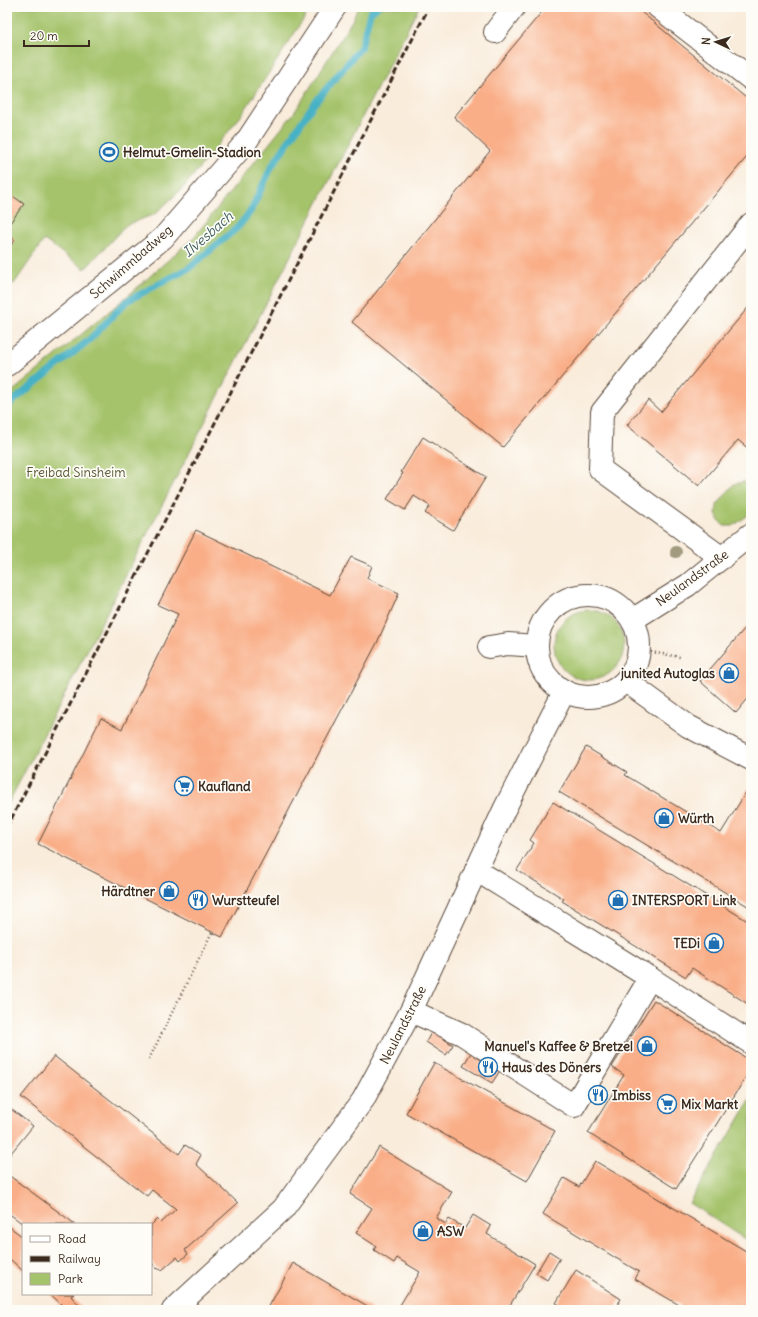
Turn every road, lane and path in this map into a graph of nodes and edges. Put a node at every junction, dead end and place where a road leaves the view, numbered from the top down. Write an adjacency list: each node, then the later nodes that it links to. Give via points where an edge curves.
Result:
1 (514, 7): 4 (street)
2 (658, 7): 5 (street)
3 (333, 8): 7 (street, Schwimmbadweg, via 246,142 163,238)
4 (495, 32)
5 (751, 79)
6 (751, 224): 9 (street, via 602,412 600,469)
7 (7, 365)
8 (751, 534): 9 (street, Neulandstraße)
9 (722, 558): 10 (street, Neulandstraße, via 688,585)
10 (632, 620): 11 (street, via 623,608 611,600 597,595 582,595 568,599 555,607 545,618 539,631); 15 (street, via 638,635 640,651 635,667)
11 (537, 646): 12 (street, via 508,644); 16 (street, via 544,673)
12 (488, 647)
13 (652, 652): 14 (path)
14 (680, 657)
15 (626, 681): 16 (street, via 604,695 591,698); 17 (street, via 688,726)
16 (564, 692): 18 (street, Neulandstraße)
17 (751, 759)
18 (476, 870): 20 (street); 21 (street, Neulandstraße)
19 (212, 932): 23 (path)
20 (650, 978): 21 (street, via 574,1106 462,1034); 22 (street)
21 (411, 1012): 24 (street, Neulandstraße, via 363,1100 284,1209)
22 (751, 1043)
23 (149, 1059)
24 (173, 1310)

